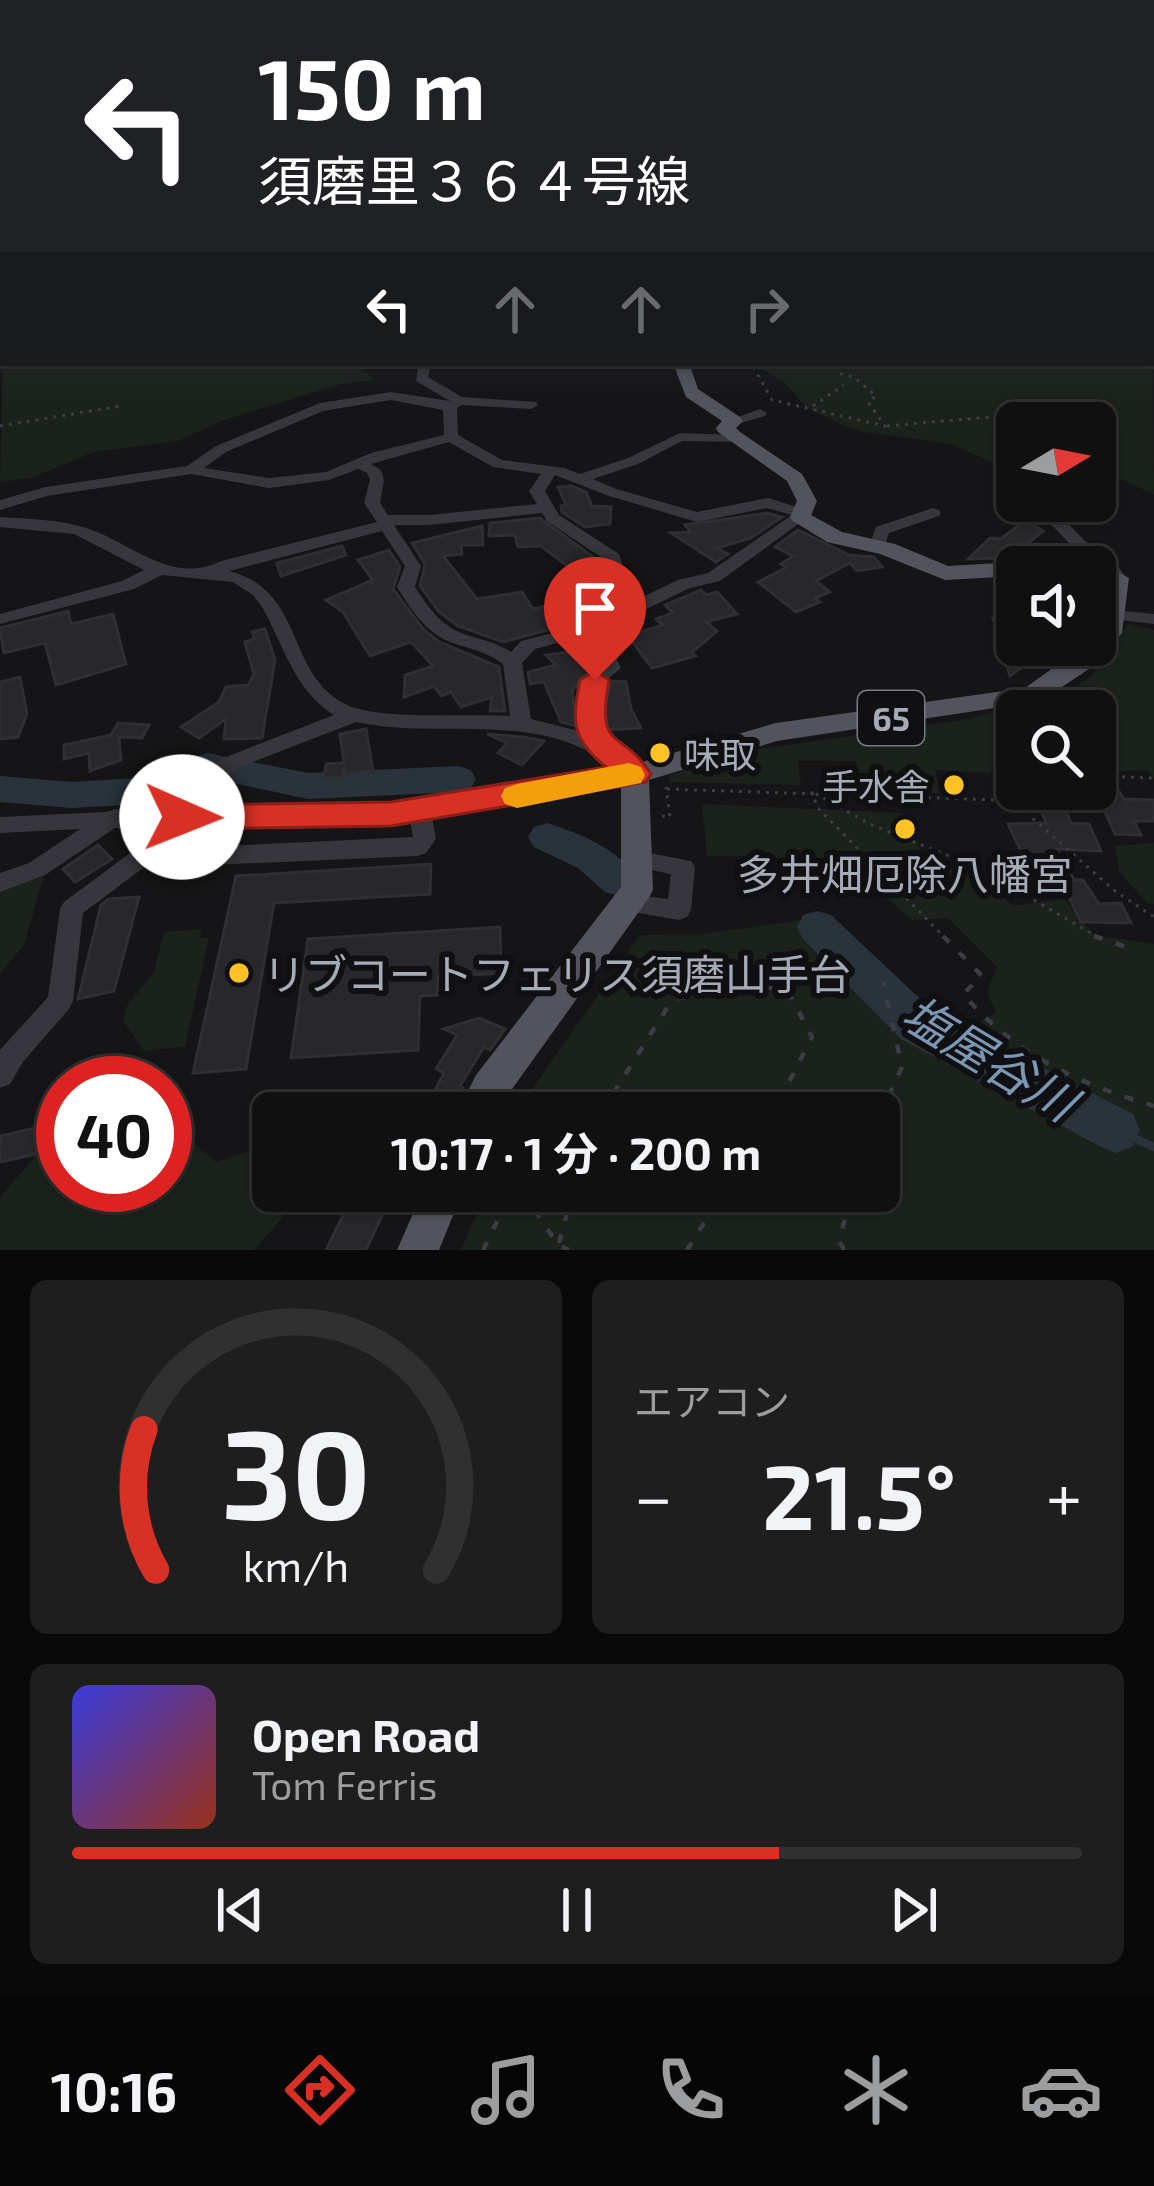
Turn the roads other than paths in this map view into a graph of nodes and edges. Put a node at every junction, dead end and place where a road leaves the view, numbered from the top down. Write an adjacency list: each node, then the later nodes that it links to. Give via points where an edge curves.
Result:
1 (424, 366): 3 (street, via 422,378)
2 (681, 366): 6 (main road, via 683,386)
3 (454, 404): 4 (street); 7 (street); 9 (street, via 391,396 320,406)
4 (531, 405)
5 (760, 413): 6 (street)
6 (735, 430): 11 (street, via 680,437); 15 (main road, via 803,487)
7 (451, 437): 8 (street); 10 (street, via 498,464)
8 (361, 465): 9 (street, via 269,482); 17 (street, via 374,470 372,502)
9 (191, 470): 12 (street)
10 (550, 471): 11 (street); 13 (street, via 537,490)
11 (582, 478): 15 (street, via 713,517 768,502)
12 (0, 506)
13 (543, 508): 17 (street); 24 (street, via 613,558)
14 (933, 513): 19 (street, via 882,530)
15 (802, 515): 19 (main road, via 835,537); 24 (street, via 714,577)
16 (0, 522): 20 (street, via 79,531)
17 (386, 522): 22 (street); 29 (street, via 408,553 406,587 426,615)
18 (1063, 522): 23 (street)
19 (877, 547): 21 (main road, via 945,573)
20 (158, 570): 22 (street); 26 (street)
21 (996, 570)
22 (208, 575): 30 (street, via 258,589 314,690)
23 (1118, 578): 25 (main road)
24 (628, 611): 28 (street)
25 (1117, 615): 27 (street); 33 (main road, 65, via 1086,659 1032,695 776,732)
26 (0, 619)
27 (1154, 619)
28 (593, 628): 29 (street, via 528,645); 32 (street, via 612,668 595,680 587,718)
29 (512, 662): 31 (street)
30 (354, 715): 31 (street); 36 (street, via 224,770)
31 (521, 721): 32 (street)
32 (599, 745): 33 (street)
33 (648, 774): 34 (street); 38 (main road)
34 (419, 810): 36 (street); 41 (street, via 425,839 418,847 139,860 72,909 60,1001)
35 (115, 817): 36 (street); 37 (street); 39 (street, via 37,869)
36 (149, 817)
37 (0, 825)
38 (639, 860): 40 (main road); 40 (street, via 683,867 679,910)
39 (0, 883)
40 (629, 903): 42 (main road)
41 (0, 1075)
42 (487, 1092)
43 (433, 1212): 44 (main road)
44 (418, 1250)

